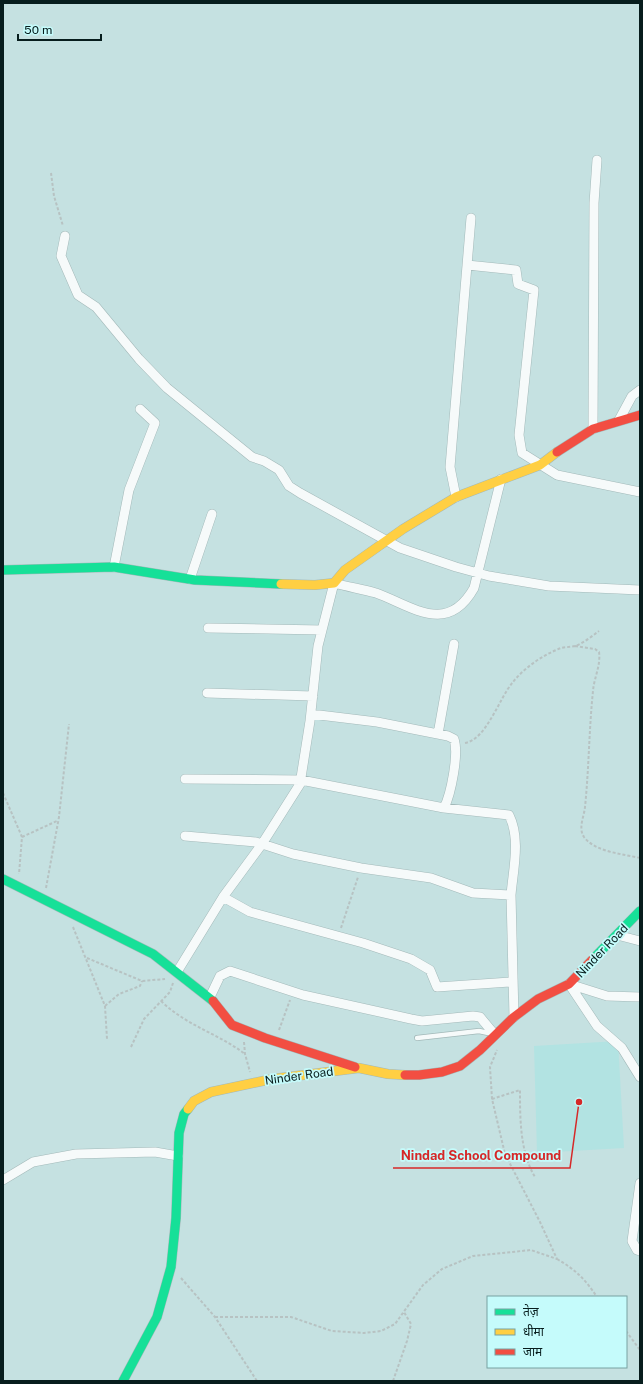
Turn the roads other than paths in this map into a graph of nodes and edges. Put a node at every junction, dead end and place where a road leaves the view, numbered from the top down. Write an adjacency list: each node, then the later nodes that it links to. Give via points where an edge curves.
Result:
1 (597, 160): 9 (street, via 594,203)
2 (472, 218): 4 (street)
3 (65, 236): 15 (street, via 61,256 78,295 96,308 167,388 252,457 279,470 289,486)
4 (467, 264): 10 (street, via 516,270 518,284 534,290 519,435 522,453); 13 (street, via 450,467)
5 (640, 390): 8 (street, via 632,396)
6 (140, 409): 16 (street, via 155,423 129,490)
7 (640, 415): 8 (street)
8 (620, 420): 9 (street)
9 (593, 429): 10 (street)
10 (540, 465): 11 (street); 12 (street, via 557,475)
11 (501, 480): 13 (street); 18 (street)
12 (640, 492)
13 (456, 497): 15 (street)
14 (212, 514): 19 (street)
15 (386, 541): 18 (street); 20 (street, via 345,570)
16 (114, 567): 17 (street); 19 (street)
17 (3, 570)
18 (477, 573): 20 (street, via 474,588 466,602 444,613 431,614 403,606 376,594); 21 (street, via 549,586)
19 (190, 579): 20 (street, via 315,585)
20 (334, 583): 23 (street)
21 (640, 590)
22 (208, 628): 23 (street)
23 (322, 630): 26 (street)
24 (454, 644): 28 (street)
25 (207, 693): 26 (street)
26 (313, 696): 27 (street)
27 (311, 714): 28 (street, via 377,722); 30 (street)
28 (438, 734): 31 (street, via 454,739 456,745 448,800)
29 (185, 778): 30 (street)
30 (301, 780): 31 (street); 33 (street, via 298,791)
31 (444, 808): 35 (street, via 509,815 515,838)
32 (185, 836): 33 (street)
33 (262, 844): 35 (street, via 293,854 361,868 431,878 473,893); 36 (street)
34 (3, 879): 40 (street, via 153,954)
35 (511, 895): 41 (street)
36 (223, 897): 40 (street); 41 (street, via 250,912 411,959 430,970 437,987)
37 (640, 911): 38 (street, Ninder Road)
38 (618, 935): 39 (street); 42 (street, Ninder Road)
39 (640, 941)
40 (177, 972): 43 (street)
41 (511, 982): 45 (street)
42 (569, 984): 44 (street, via 606,996); 45 (street, Ninder Road, via 538,999); 49 (street, via 597,1026 622,1048)
43 (210, 997): 46 (street, via 220,976 230,971 293,992 422,1021 480,1017); 48 (street, via 232,1025)
44 (640, 997)
45 (514, 1017): 46 (street, Ninder Road)
46 (495, 1035): 47 (lane, via 479,1031); 48 (street, Ninder Road, via 460,1066 442,1072 388,1074)
47 (417, 1038)
48 (359, 1068): 50 (street, Ninder Road, via 272,1079 211,1092 194,1101 184,1114 179,1133)
49 (640, 1077)
50 (178, 1156): 51 (street, via 155,1152 76,1154 33,1162); 54 (street, Ninder Road, via 176,1218 170,1267 157,1317)
51 (3, 1180)
52 (640, 1183): 53 (street, via 632,1241)
53 (640, 1251)
54 (123, 1381)

